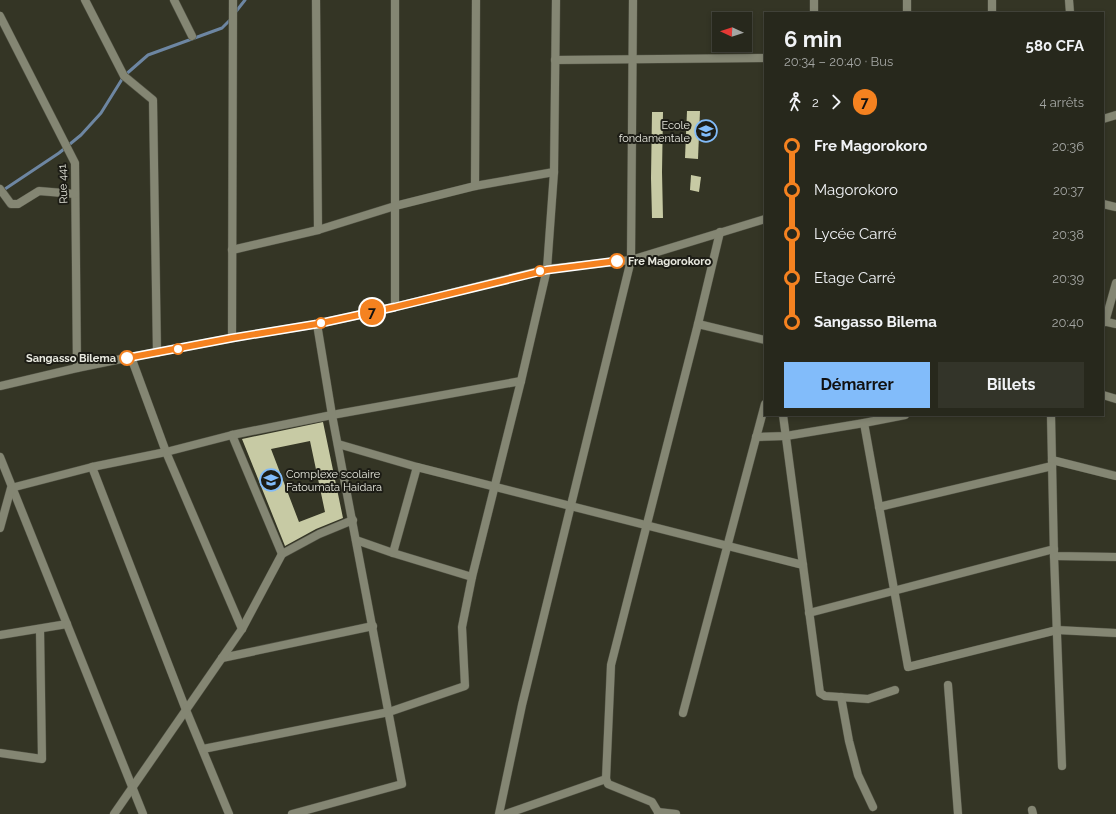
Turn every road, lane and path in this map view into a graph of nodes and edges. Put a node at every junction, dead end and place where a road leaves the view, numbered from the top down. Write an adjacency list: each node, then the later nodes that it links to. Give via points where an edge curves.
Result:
1 (85, 0): 45 (street, via 124,76 153,100)
2 (174, 0): 18 (street)
3 (233, 0): 34 (street)
4 (316, 0): 32 (street)
5 (395, 0): 29 (street)
6 (476, 0): 25 (street)
7 (556, 0): 21 (street)
8 (634, 0): 20 (street)
9 (814, 0): 13 (street)
10 (907, 0): 14 (street)
11 (992, 0): 15 (street)
12 (1069, 0): 16 (street)
13 (814, 12)
14 (907, 12)
15 (992, 12)
16 (1070, 12)
17 (0, 16): 27 (street, Rue 441, via 75,164)
18 (192, 36)
19 (764, 58): 20 (street)
20 (633, 59): 21 (street); 35 (street)
21 (555, 60): 24 (street)
22 (1116, 115): 23 (street)
23 (1104, 119)
24 (554, 172): 25 (street); 36 (street)
25 (475, 186): 29 (street)
26 (0, 189): 27 (street, via 11,204 18,204 40,192)
27 (75, 194): 47 (street, Rue 441)
28 (1104, 204): 30 (street)
29 (395, 206): 32 (street); 38 (street)
30 (1116, 207)
31 (764, 219): 33 (street)
32 (318, 230): 34 (street)
33 (720, 232): 35 (street); 41 (street)
34 (232, 250): 43 (street)
35 (631, 260): 36 (street); 70 (street)
36 (547, 270): 38 (street); 48 (street)
37 (1116, 283): 39 (street)
38 (395, 307): 40 (street)
39 (1104, 322): 42 (street)
40 (317, 324): 43 (street); 53 (street)
41 (698, 324): 44 (street); 73 (street)
42 (1116, 324)
43 (232, 338): 45 (street)
44 (764, 340)
45 (157, 353): 46 (street)
46 (131, 357): 47 (street); 62 (street)
47 (76, 368): 49 (street)
48 (521, 381): 53 (street); 68 (street)
49 (0, 386)
50 (1104, 395): 51 (street)
51 (1116, 398)
52 (764, 408): 60 (street)
53 (332, 415): 58 (street); 61 (street)
54 (783, 416): 59 (street)
55 (900, 416): 57 (street)
56 (1051, 416): 64 (street)
57 (864, 423): 59 (street); 71 (street)
58 (232, 436): 62 (street); 79 (street)
59 (786, 436): 60 (street); 81 (street)
60 (756, 437): 76 (street)
61 (338, 444): 66 (street); 72 (street)
62 (166, 452): 65 (street); 88 (street)
63 (0, 458): 69 (street)
64 (1052, 463): 67 (street); 71 (street); 77 (street)
65 (92, 467): 69 (street); 96 (street)
66 (417, 467): 68 (street); 78 (street)
67 (1116, 476)
68 (495, 487): 70 (street); 82 (street)
69 (11, 488): 74 (street); 85 (street)
70 (570, 506): 73 (street); 111 (street, via 522,705)
71 (879, 507): 83 (street)
72 (353, 520): 75 (street); 79 (street, via 319,534)
73 (646, 526): 76 (street); 102 (street, via 611,665)
74 (0, 528)
75 (356, 540): 78 (street); 86 (street)
76 (727, 546): 81 (street); 98 (street)
77 (1054, 552): 80 (street); 83 (street); 89 (street)
78 (393, 553): 82 (street)
79 (282, 554): 88 (street)
80 (1116, 557)
81 (803, 565): 84 (street)
82 (472, 577): 97 (street, via 462,627 465,686)
83 (894, 591): 84 (street); 89 (street, via 908,667)
84 (809, 613): 95 (street, via 820,693 825,696)
85 (67, 624): 87 (street); 103 (street)
86 (373, 626): 92 (street); 97 (street)
87 (40, 628): 91 (street); 100 (street, via 42,759)
88 (242, 629): 92 (street)
89 (1057, 630): 90 (street); 101 (street)
90 (1116, 633)
91 (0, 635)
92 (222, 658): 96 (street)
93 (948, 685): 114 (street)
94 (895, 690): 95 (street, via 868,698)
95 (841, 697): 104 (street, via 858,775)
96 (186, 710): 99 (street); 103 (street)
97 (388, 712): 99 (street); 105 (street, via 402,784)
98 (683, 713)
99 (203, 749): 109 (street)
100 (0, 754)
101 (1062, 766)
102 (606, 779): 106 (street, via 608,784 652,802); 112 (street)
103 (132, 787): 107 (street); 108 (street)
104 (873, 807)
105 (318, 811): 110 (street)
106 (658, 813): 113 (street)
107 (114, 814)
108 (143, 814)
109 (229, 814)
110 (292, 814)
111 (499, 814)
112 (506, 814)
113 (676, 814)
114 (958, 814)

